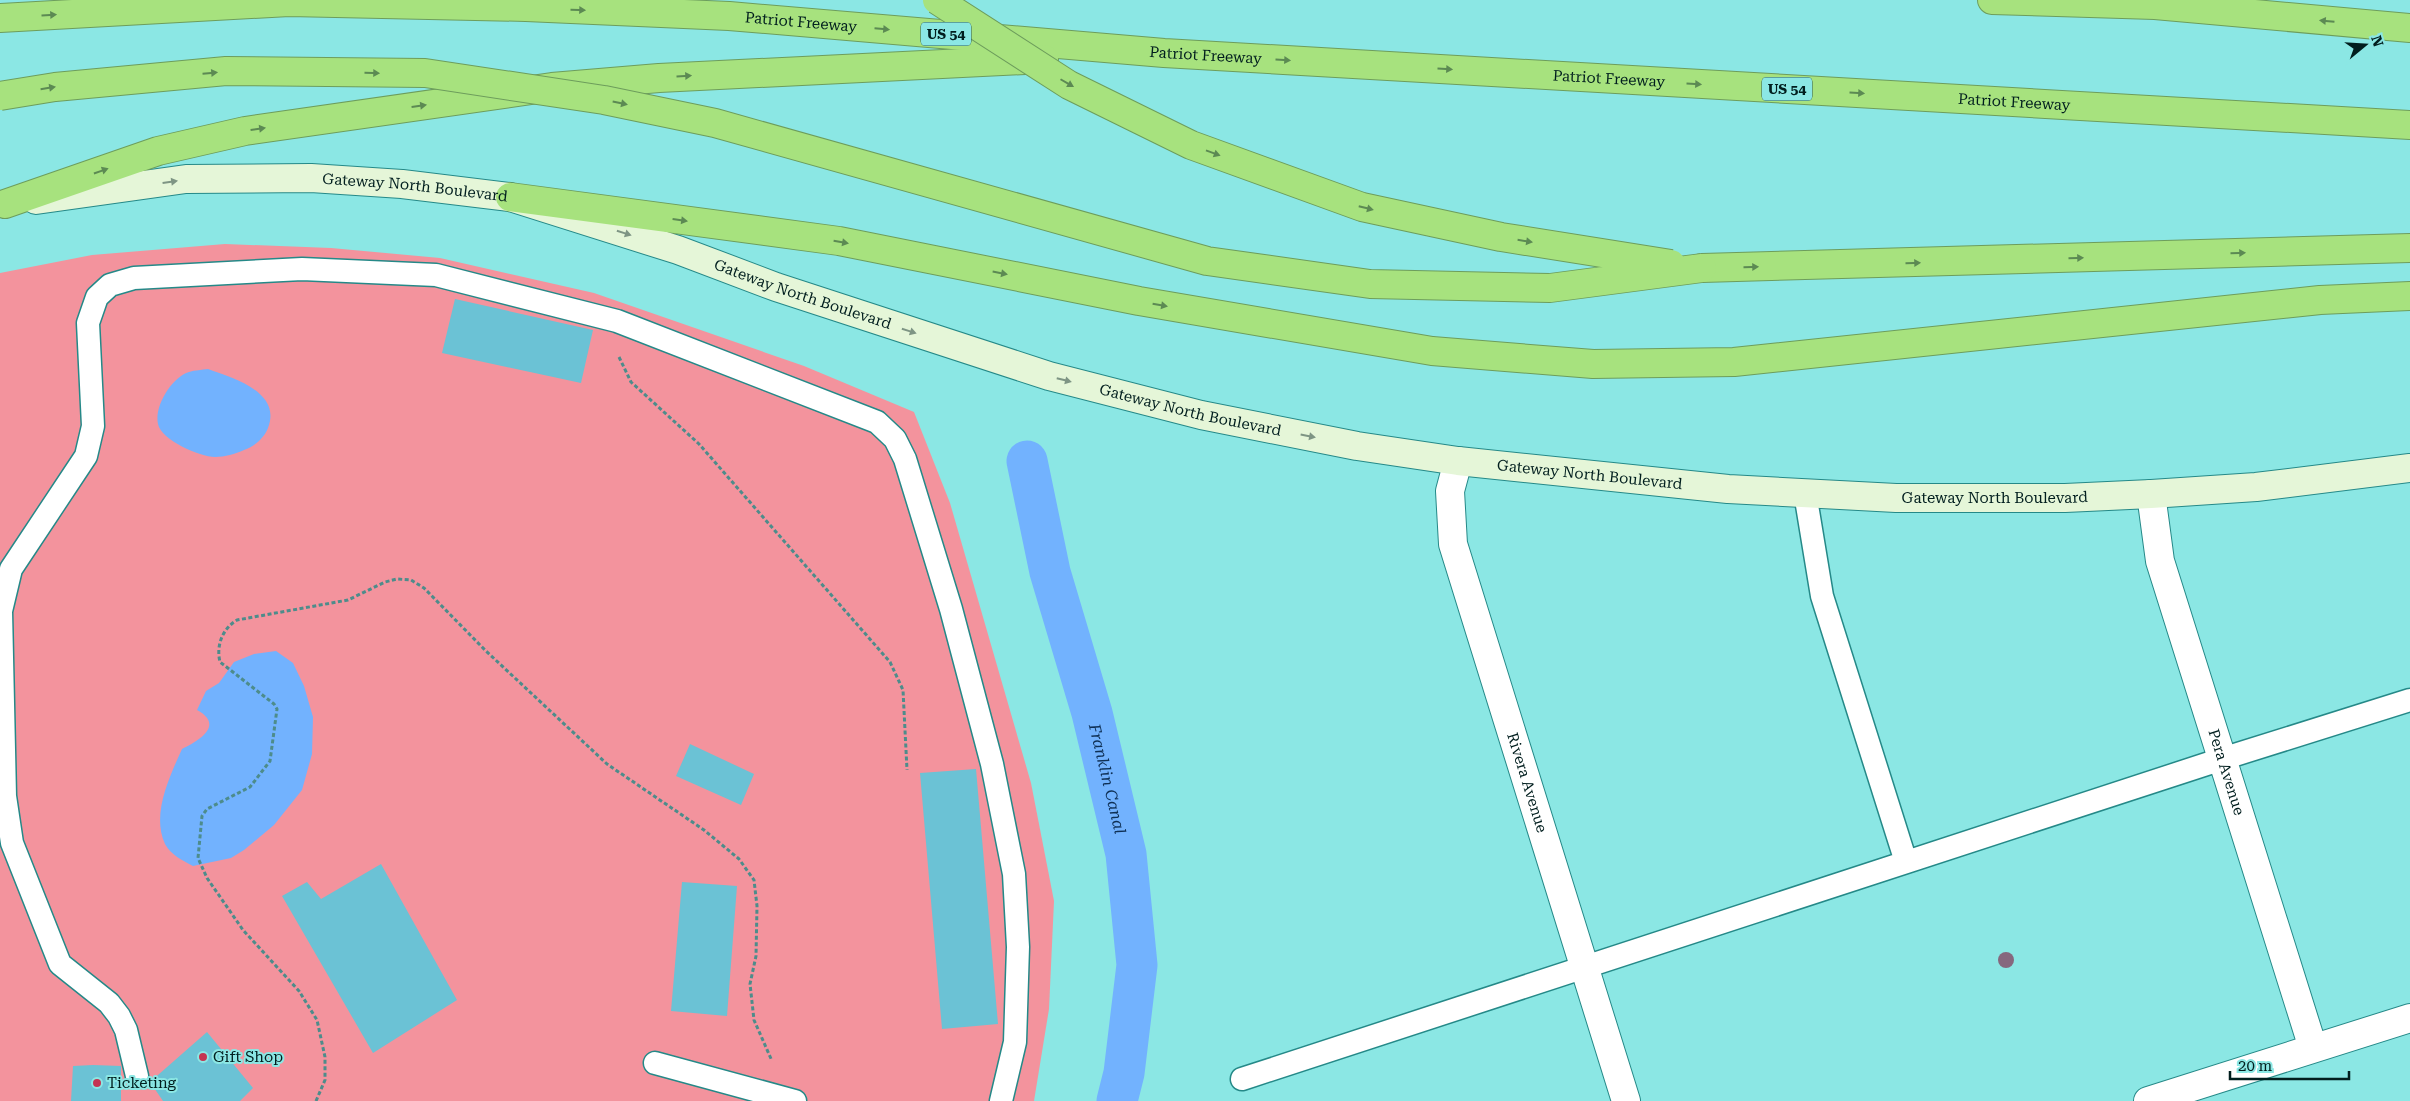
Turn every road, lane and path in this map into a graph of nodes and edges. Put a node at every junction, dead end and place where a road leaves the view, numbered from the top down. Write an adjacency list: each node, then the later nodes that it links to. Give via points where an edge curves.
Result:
1 (937, 0): 13 (highway, one-way to 13, bridge, via 1069,85 1190,145 1362,207 1501,237)
2 (1992, 0): 4 (highway)
3 (2220, 0): 4 (highway)
4 (2155, 5): 6 (highway, one-way to 4)
5 (0, 18): 7 (highway, Patriot Freeway / US 54, one-way to 7, via 289,2 526,8 729,16)
6 (2410, 28)
7 (1164, 53): 9 (highway, Patriot Freeway / US 54, one-way to 9); 11 (highway, one-way to 7, via 158,151 245,131 552,87 659,78)
8 (0, 96): 13 (highway, one-way to 13, bridge, via 55,87 226,71 425,73 604,100 715,123 1207,261 1370,284 1550,288)
9 (2410, 125)
10 (510, 197): 11 (main road, Gateway North Boulevard, one-way to 10, via 186,179 311,178 402,184); 14 (highway, one-way to 14, via 839,241 1139,301 1432,351 1593,364 1734,362 2320,300); 16 (main road, Gateway North Boulevard, one-way to 16, via 678,250 795,293 1049,376 1202,415 1357,446)
11 (3, 205)
12 (2410, 248): 13 (highway, one-way to 12)
13 (1702, 268)
14 (2410, 296)
15 (617, 322): 22 (path, via 618,354 630,382 699,444 890,662 903,690); 28 (lane, via 436,275 302,269 134,278 110,285 97,297 88,323 93,426 86,456 11,569 1,611 5,796 12,843 60,964 109,1003 119,1016 126,1030); 33 (lane, via 877,422 895,439 951,609 992,764 1014,874 1018,947 1015,1042)
16 (1458, 461): 18 (main road, Gateway North Boulevard, via 1728,489); 24 (street, Rivera Avenue, via 1450,491 1453,544)
17 (2410, 468): 19 (main road, Gateway North Boulevard, via 2256,487)
18 (1805, 493): 19 (main road, Gateway North Boulevard, via 1896,498 2065,498); 23 (lane, via 1822,596)
19 (2151, 494): 21 (street, Pera Avenue, via 2160,561)
20 (2410, 700): 21 (lane)
21 (2222, 759): 23 (lane); 26 (street, Pera Avenue)
22 (908, 770)
23 (1906, 862): 24 (lane)
24 (1584, 967): 29 (lane); 34 (street, Rivera Avenue)
25 (2410, 1018): 26 (street)
26 (2313, 1048): 31 (street)
27 (655, 1063): 30 (lane)
28 (137, 1076)
29 (1242, 1079)
30 (792, 1100): 32 (path, via 754,1020 750,984 756,956 758,906 754,880 740,859 704,830 607,764 424,588 411,580 397,579 348,600 236,620 228,625 217,652 220,662 274,704 273,752 258,780 207,809 202,816 198,858 207,878 243,930 299,991 317,1020 325,1057 325,1080)
31 (2151, 1100)
32 (316, 1101)
33 (1001, 1101)
34 (1626, 1101)

